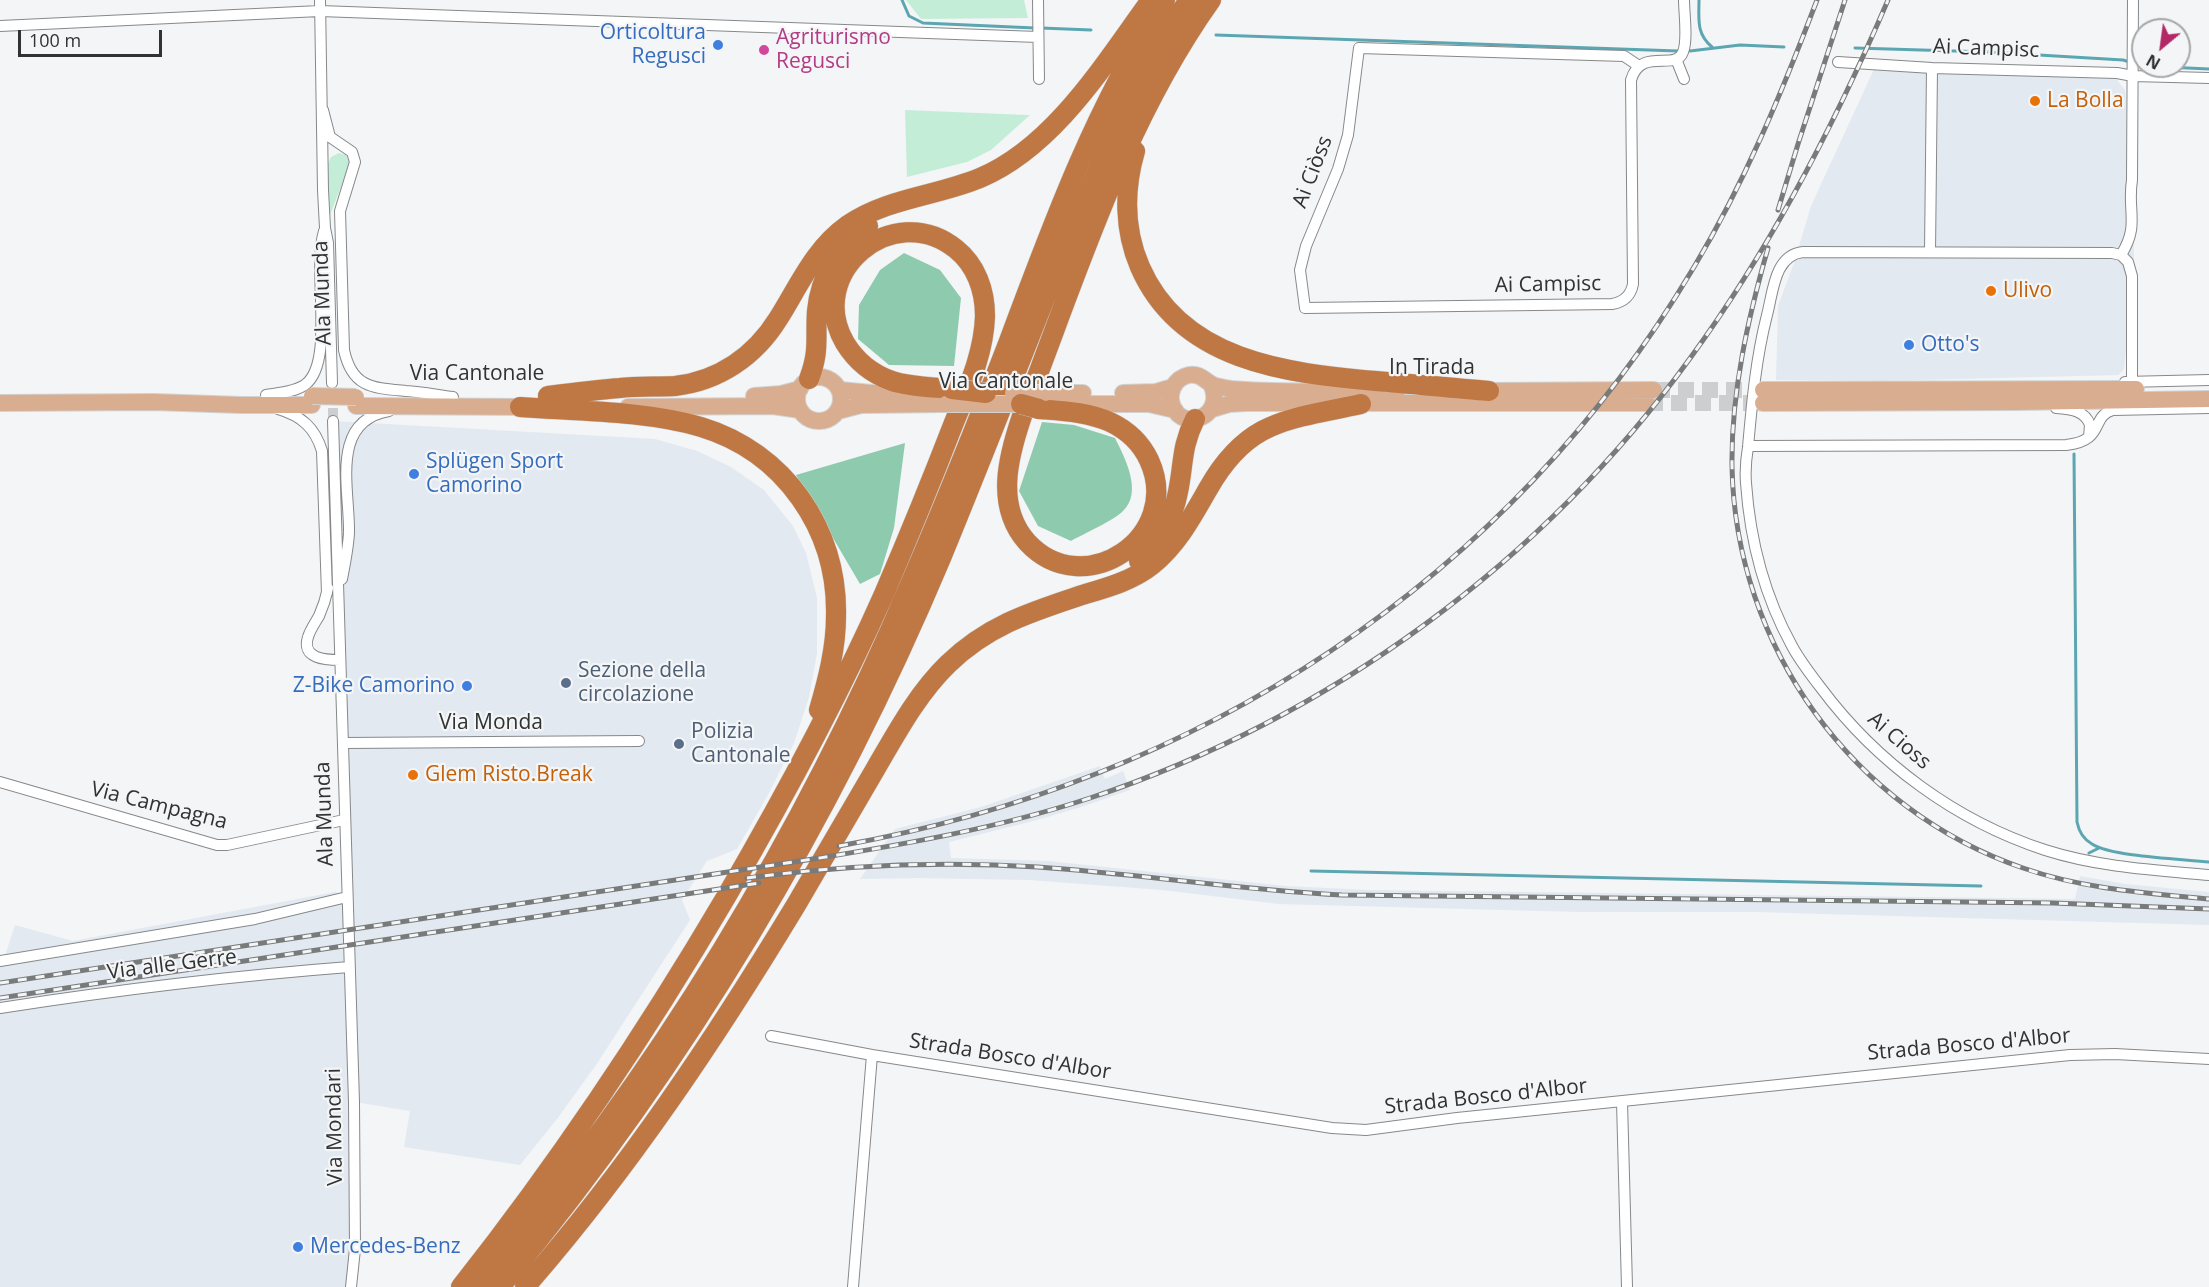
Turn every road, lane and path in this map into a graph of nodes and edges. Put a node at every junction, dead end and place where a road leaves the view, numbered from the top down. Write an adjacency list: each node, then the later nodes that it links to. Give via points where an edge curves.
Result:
1 (1038, 0): 11 (street)
2 (1151, 0): 26 (highway, via 1087,86 1042,137 998,170)
3 (1165, 0): 83 (highway, via 1126,65 1084,149 912,581 806,803 742,916 650,1060 546,1203)
4 (1189, 0): 84 (highway, via 1144,73 1101,159 920,606 813,825 746,943 664,1070 591,1172)
5 (1211, 0): 22 (highway)
6 (1684, 0): 12 (street, via 1684,48)
7 (2133, 0): 9 (street)
8 (320, 6): 10 (street); 11 (street); 23 (street, Ala Munda)
9 (2133, 18)
10 (0, 26)
11 (1038, 31): 21 (street)
12 (1675, 60): 14 (street, via 1651,60); 20 (street)
13 (1838, 62): 15 (street, Ai Campisc)
14 (1639, 66): 32 (street, Ai Ciòss, via 1624,56 1359,48 1348,135 1300,270); 32 (street, Ai Campisc, via 1631,85 1633,284 1624,300 1612,304)
15 (1932, 68): 16 (street, Ai Campisc, via 2117,73); 30 (street)
16 (2131, 68)
17 (2191, 75): 19 (street, Ai Campisc)
18 (2133, 78): 31 (street, via 2132,234)
19 (2209, 78)
20 (1684, 79)
21 (1039, 80)
22 (1157, 86): 40 (highway, via 1131,163 1128,217 1132,245 1141,268 1159,300 1175,318 1215,346 1276,368 1330,377); 48 (highway, via 1095,224 1022,416 1009,454 1006,480 1008,505 1016,527 1041,554 1078,566 1116,557 1137,541 1153,513 1155,482 1145,452 1131,436 1111,423)
23 (323, 110): 24 (street, Ala Munda, via 327,132); 25 (street, Ala Munda)
24 (343, 147): 25 (street, via 332,148); 27 (street, Ala Munda, via 352,152 356,162)
25 (323, 160): 28 (street, Ala Munda)
26 (944, 191): 35 (highway, via 873,223 839,254 820,293 816,364); 43 (highway, via 867,214 840,231 814,258 762,341 727,370 678,385)
27 (340, 211): 29 (street, Ala Munda); 47 (street, Ala Munda, via 344,350 351,370 375,388)
28 (325, 228): 29 (street, Ala Munda); 46 (street, Ala Munda, via 319,254 322,346 317,368 306,384)
29 (328, 243): 34 (street, Ala Munda)
30 (1930, 252): 31 (street); 61 (street, Ai Cioss, via 1803,252 1784,260 1759,352)
31 (2121, 255): 42 (street, via 2132,276)
32 (1305, 308)
33 (2209, 380): 42 (street)
34 (332, 383)
35 (805, 384): 39 (main road, via 824,377); 43 (main road, Via Cantonale, via 774,396); 56 (main road, via 797,400)
36 (1211, 384): 37 (main road, via 1189,375); 40 (main road, In Tirada, via 1252,390); 58 (main road, via 1215,398)
37 (1173, 387): 48 (main road, Via Cantonale); 54 (main road, via 1170,398)
38 (2209, 388): 42 (main road)
39 (840, 390): 44 (main road, Via Cantonale); 57 (main road)
40 (1489, 391): 51 (main road, In Tirada, via 1650,397)
41 (986, 393): 44 (highway, bridge); 48 (main road, Via Cantonale, bridge)
42 (2125, 395): 45 (main road); 49 (main road); 49 (main road, via 2082,389 1763,396); 53 (street); 55 (street); 60 (street, via 2102,416)
43 (548, 396): 47 (main road, Via Cantonale)
44 (949, 396): 48 (main road, Via Cantonale, bridge); 57 (main road, Via Cantonale); 70 (highway, via 884,377 858,360 841,335 835,304 842,275 857,254 879,238 903,232 923,233 944,241 963,255 978,277 983,296 982,341 973,373 886,587 836,696)
45 (2209, 399)
46 (265, 400): 47 (main road, Via Cantonale, via 413,405); 50 (main road, Via Cantonale); 64 (street, Ala Munda, via 299,417 317,435 322,451)
47 (453, 402): 52 (main road, Via Cantonale); 65 (street, Ala Munda, via 386,412 366,420 353,434 347,452 349,534)
48 (1036, 402): 54 (main road, Via Cantonale, via 1149,404)
49 (2015, 402): 55 (street, via 2033,408)
50 (0, 403)
51 (1361, 404): 58 (main road, via 1236,403); 63 (highway, via 1287,419 1248,440 1218,472 1168,550 1138,574)
52 (520, 407): 56 (main road, Via Cantonale, via 773,406); 70 (highway, via 660,418 702,427 762,457 799,495 820,529 831,565 836,626 819,711)
53 (2209, 408)
54 (1174, 410): 58 (main road, via 1185,418)
55 (2074, 410): 60 (street, via 2090,422)
56 (800, 411): 57 (main road, via 809,419 821,421)
57 (838, 411)
58 (1204, 414): 63 (highway, via 1183,450 1177,499 1163,532 1136,564)
59 (333, 421): 62 (street, Ala Munda)
60 (2089, 437): 61 (street, via 2079,443 2055,445)
61 (1748, 446): 72 (street, Ai Cioss, via 1746,483 1753,536 1769,594 1793,648 1857,732 1908,778 1962,814 2027,843 2099,863)
62 (337, 553): 64 (street, Ala Munda); 65 (street, Ala Munda)
63 (1101, 589): 85 (highway, via 1000,625 974,641 938,675 902,725 791,913 693,1068 624,1166)
64 (327, 593): 66 (street, Ala Munda, via 307,645 316,658)
65 (339, 597): 66 (street, Ala Munda)
66 (340, 660): 68 (street, Ala Munda)
67 (639, 741): 68 (street, Via Monda)
68 (343, 743): 71 (street, Ala Munda)
69 (0, 782): 71 (street, Via Campagna, via 222,846)
70 (785, 792): 82 (highway, via 647,1025 547,1172)
71 (345, 820): 73 (street, Ala Munda)
72 (2209, 876)
73 (347, 897): 74 (street, via 255,919); 75 (street, Ala Munda)
74 (0, 961)
75 (349, 967): 76 (street, Via alle Gerre, via 244,975); 81 (street, Via Mondari, via 356,1191)
76 (0, 1008)
77 (771, 1036): 78 (street, Strada Bosco d'Albor)
78 (872, 1055): 80 (street, Strada Bosco d'Albor, via 1351,1130); 86 (street)
79 (2209, 1059): 80 (street, Strada Bosco d'Albor, via 2070,1055)
80 (1622, 1102): 87 (street)
81 (351, 1287)
82 (460, 1287)
83 (477, 1287)
84 (500, 1287)
85 (525, 1287)
86 (853, 1287)
87 (1628, 1287)

